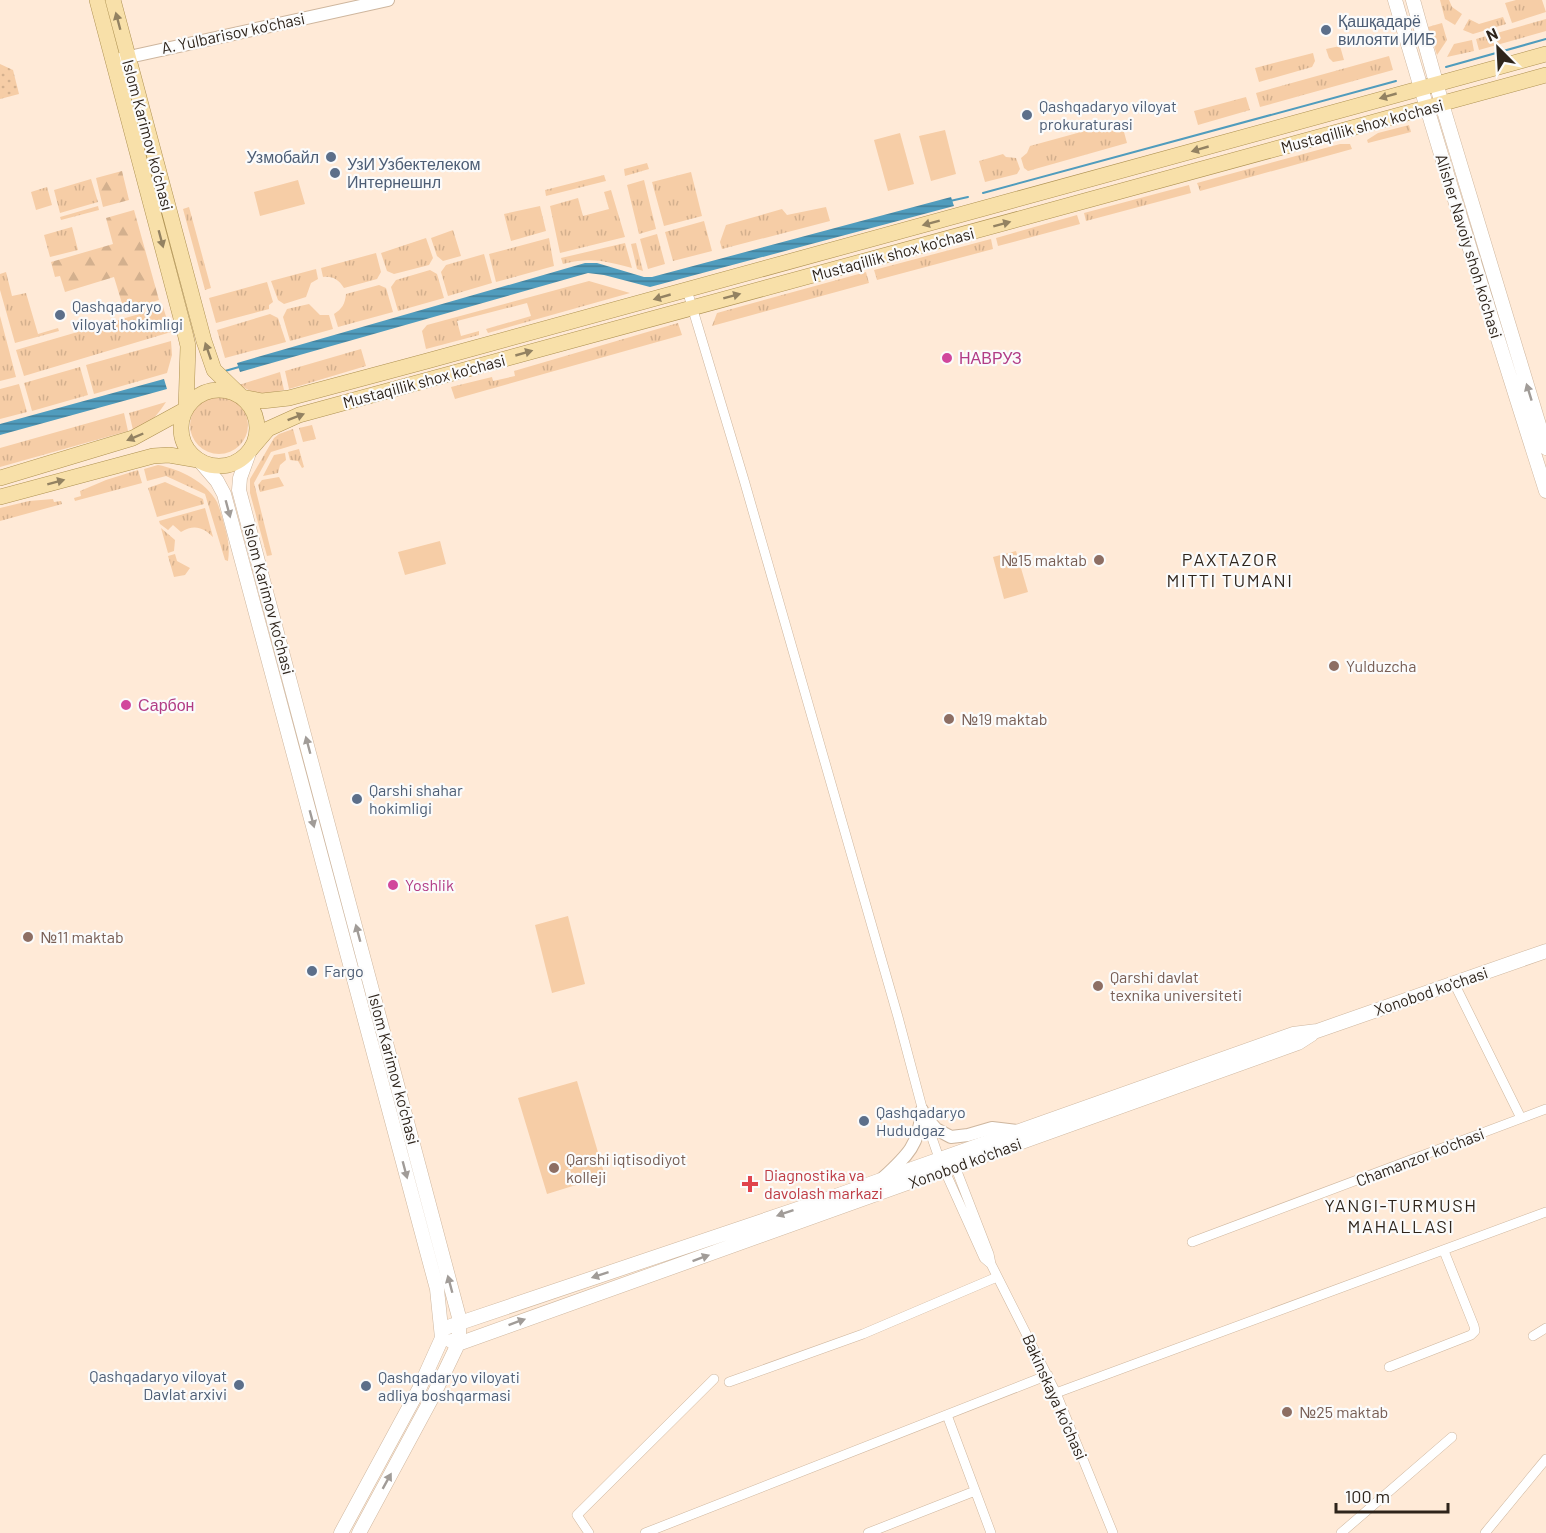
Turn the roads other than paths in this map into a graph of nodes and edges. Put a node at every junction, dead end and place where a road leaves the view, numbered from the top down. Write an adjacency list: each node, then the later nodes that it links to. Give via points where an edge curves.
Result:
1 (97, 0): 8 (main road, Islom Karimov ko‘chasi)
2 (113, 0): 8 (main road, Islom Karimov ko‘chasi, one-way to 2)
3 (388, 0): 6 (street, A. Yulbarisov ko'chasi)
4 (1395, 0): 11 (main road, Alisher Navoiy shoh ko'chasi)
5 (1413, 0): 10 (main road, Alisher Navoiy shoh ko'chasi)
6 (366, 2): 8 (street, A. Yulbarisov ko'chasi)
7 (1546, 54): 10 (main road, Mustaqillik shox ko'chasi)
8 (120, 59): 17 (main road, Islom Karimov ko‘chasi, one-way to 8, via 214,370); 18 (main road, Islom Karimov ko‘chasi, one-way to 18, via 188,346)
9 (1546, 75): 12 (main road, Mustaqillik shox ko'chasi)
10 (1436, 83): 11 (main road, Mustaqillik shox ko'chasi); 12 (main road, Alisher Navoiy shoh ko'chasi)
11 (1420, 88): 13 (main road, Alisher Navoiy shoh ko'chasi); 14 (main road, Mustaqillik shox ko'chasi, one-way to 14)
12 (1442, 104): 13 (main road, Mustaqillik shox ko'chasi); 16 (main road, Alisher Navoiy shoh ko'chasi)
13 (1426, 109): 15 (main road, Mustaqillik shox ko'chasi, one-way to 13); 16 (main road, Alisher Navoiy shoh ko'chasi)
14 (687, 290): 15 (street, Bakinskaya ko'chasi); 17 (main road, Mustaqillik shox ko'chasi, one-way to 17, via 289,398 262,401)
15 (692, 306): 20 (main road, Mustaqillik shox ko'chasi, one-way to 15, via 268,429 299,416); 29 (street, Bakinskaya ko'chasi)
16 (1512, 360): 19 (main road, Alisher Navoiy shoh ko'chasi, one-way to 16); 23 (main road, Alisher Navoiy shoh ko'chasi)
17 (242, 397): 18 (main road, via 218,390 205,392); 20 (main road, via 255,416 257,428)
18 (186, 409): 21 (main road, via 181,431 190,452); 22 (main road, one-way to 22, via 133,438)
19 (1546, 448)
20 (250, 450): 21 (main road, via 232,463); 38 (main road, Islom Karimov ko‘chasi, one-way to 20, via 239,490)
21 (199, 460): 24 (main road, one-way to 21, via 153,456); 40 (main road, Islom Karimov ko‘chasi, one-way to 40, via 224,494 437,1289)
22 (0, 478)
23 (1546, 491)
24 (0, 497)
25 (1546, 951): 26 (main road, Xonobod ko'chasi)
26 (1454, 983): 27 (main road, Xonobod ko'chasi); 30 (street)
27 (1317, 1031): 31 (main road, Xonobod ko'chasi, via 1293,1034); 32 (main road, Xonobod ko'chasi, via 1298,1043)
28 (1546, 1109): 30 (street, Chamanzor ko'chasi)
29 (923, 1112): 31 (street, via 936,1129 951,1137 992,1128); 32 (street, Bakinskaya ko'chasi); 33 (street, via 915,1144)
30 (1521, 1118): 35 (street, Chamanzor ko'chasi)
31 (1019, 1131): 32 (main road, Xonobod ko'chasi)
32 (948, 1162): 33 (main road, Xonobod ko'chasi); 37 (street, Bakinskaya ko'chasi, via 984,1258); 42 (main road, Xonobod ko'chasi, one-way to 32)
33 (881, 1179): 38 (main road, Xonobod ko'chasi, one-way to 38)
34 (1546, 1212): 36 (street)
35 (1192, 1242)
36 (1444, 1251): 43 (street, via 1474,1331); 47 (street)
37 (997, 1277): 44 (street, Bakinskaya ko'chasi); 46 (street, via 863,1334)
38 (460, 1322): 40 (main road, Xonobod ko'chasi); 42 (main road, Islom Karimov ko‘chasi)
39 (1546, 1328): 41 (street)
40 (442, 1333): 42 (main road); 52 (main road, via 419,1389)
41 (1533, 1336)
42 (458, 1344): 53 (main road, Islom Karimov ko‘chasi, one-way to 42)
43 (1389, 1367)
44 (1048, 1375): 47 (street, Bakinskaya ko'chasi); 48 (street)
45 (714, 1379): 56 (street, via 577,1515)
46 (729, 1382)
47 (1056, 1393): 60 (street, Bakinskaya ko'chasi)
48 (947, 1415): 51 (street); 57 (street)
49 (1452, 1437): 61 (street)
50 (1546, 1459): 62 (street)
51 (975, 1491): 58 (street); 59 (street)
52 (354, 1509): 53 (main road); 54 (main road)
53 (368, 1515): 55 (main road, Islom Karimov ko‘chasi)
54 (341, 1533)
55 (359, 1533)
56 (589, 1533)
57 (645, 1533)
58 (868, 1533)
59 (991, 1533)
60 (1113, 1533)
61 (1341, 1533)
62 (1485, 1533)

